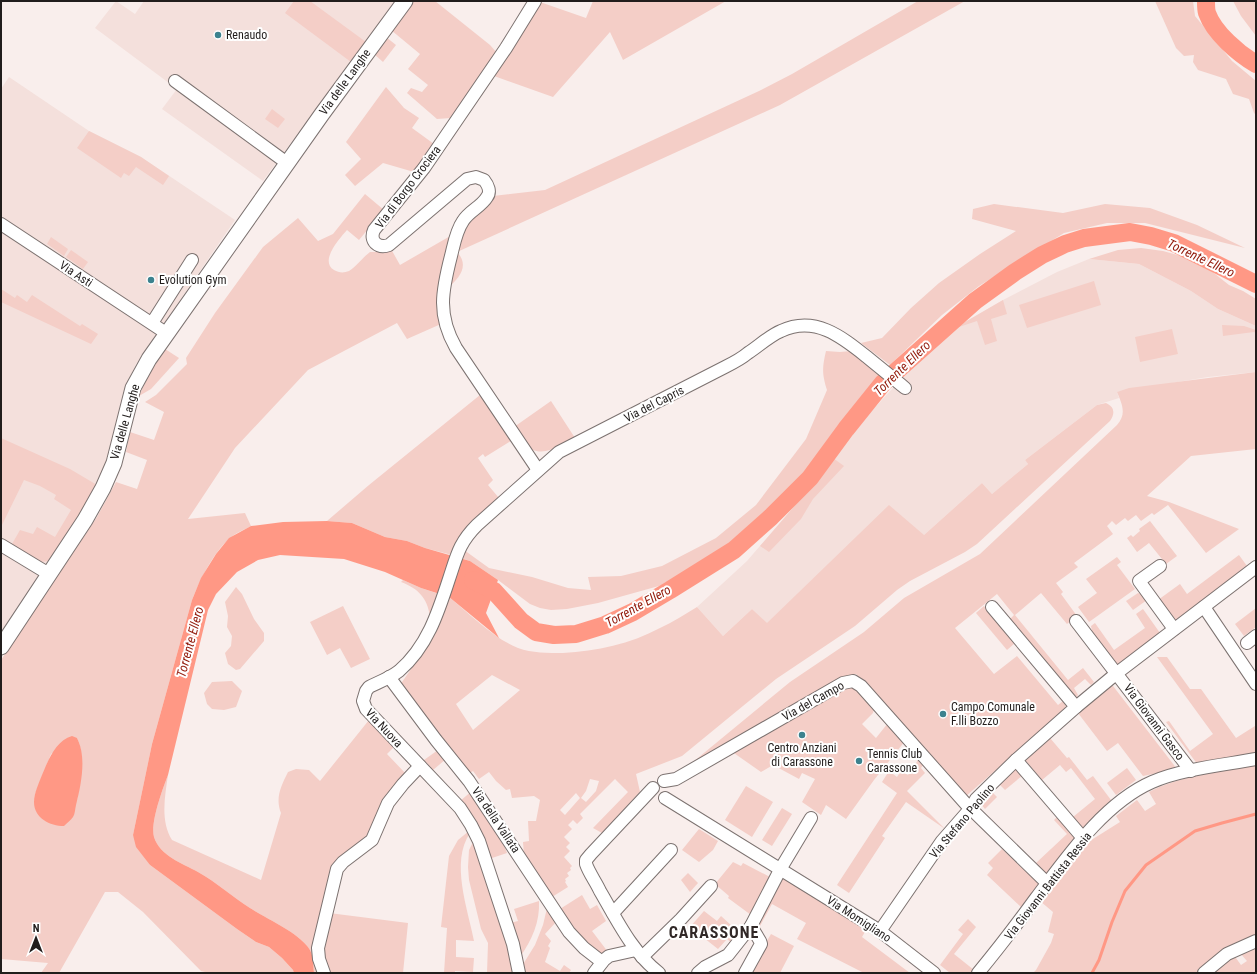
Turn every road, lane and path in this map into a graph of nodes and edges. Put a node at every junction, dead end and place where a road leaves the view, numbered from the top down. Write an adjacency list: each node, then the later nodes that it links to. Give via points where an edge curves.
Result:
1 (404, 1): 4 (main road, Via delle Langhe)
2 (535, 1): 10 (street, Via di Borgo Crociera, via 424,168 372,234 377,245 389,245 467,179 476,176 484,180 489,189 487,197 466,216 457,232 443,290 443,314 448,335)
3 (175, 81): 4 (street)
4 (287, 164): 8 (main road, Via delle Langhe)
5 (1, 224): 7 (street, Via Asti)
6 (192, 260): 7 (street)
7 (152, 323): 8 (street, Via Asti)
8 (166, 333): 14 (main road, Via delle Langhe, via 133,388 109,476 96,502)
9 (905, 388): 10 (street, Via del Capris, via 840,336 822,328 792,327 780,331 725,367 559,452)
10 (538, 470): 21 (street, Via Nuova, via 462,542 444,597 421,647 401,668)
11 (1, 545): 14 (street)
12 (1160, 566): 18 (street, via 1139,581)
13 (1256, 567): 16 (street, Via Stefano Paolino)
14 (49, 574): 19 (main road, Via delle Langhe)
15 (992, 607): 23 (street)
16 (1204, 607): 18 (street, Via Stefano Paolino); 22 (street)
17 (1076, 621): 20 (street)
18 (1174, 629): 20 (street, Via Stefano Paolino)
19 (1, 648)
20 (1117, 673): 23 (street, Via Stefano Paolino); 27 (street, Via Giovanni Gasco)
21 (389, 676): 26 (street, Via Nuova, via 366,691 364,706); 41 (street, Via della Vallata, via 426,728 469,781 569,932)
22 (1256, 684)
23 (1076, 707): 25 (street, Via Stefano Paolino)
24 (1256, 759): 27 (street, Via Giovanni Battista Ressia)
25 (1016, 760): 29 (street, Via Stefano Paolino, via 976,799); 31 (street)
26 (420, 766): 42 (street, via 388,803 372,840 337,869 318,948); 43 (street, Via Nuova, via 460,808 475,832 513,944)
27 (1191, 771): 31 (street, Via Giovanni Battista Ressia, via 1162,778 1135,791 1118,802)
28 (665, 790): 29 (street, Via del Campo, via 843,683 853,681 861,686); 33 (street, Via Momigliano); 36 (street, via 586,860 587,867)
29 (970, 810): 34 (street, Via del Campo); 38 (street, Via Stefano Paolino, via 942,841)
30 (811, 818): 33 (street)
31 (1083, 838): 34 (street, Via Giovanni Battista Ressia)
32 (671, 850): 36 (street)
33 (781, 868): 37 (street); 38 (street, Via Momigliano)
34 (1047, 883): 49 (street, Via Giovanni Battista Ressia)
35 (711, 886): 40 (street)
36 (613, 913): 40 (street)
37 (751, 926): 46 (street, via 728,955); 47 (street, via 761,944)
38 (880, 931): 48 (street, Via Momigliano)
39 (1256, 941): 50 (street, via 1227,954)
40 (643, 961): 41 (street, via 609,956); 45 (street)
41 (602, 962): 44 (street)
42 (324, 973)
43 (519, 973)
44 (594, 973)
45 (659, 973)
46 (698, 973)
47 (745, 973)
48 (934, 973)
49 (978, 973)
50 (1204, 973)

